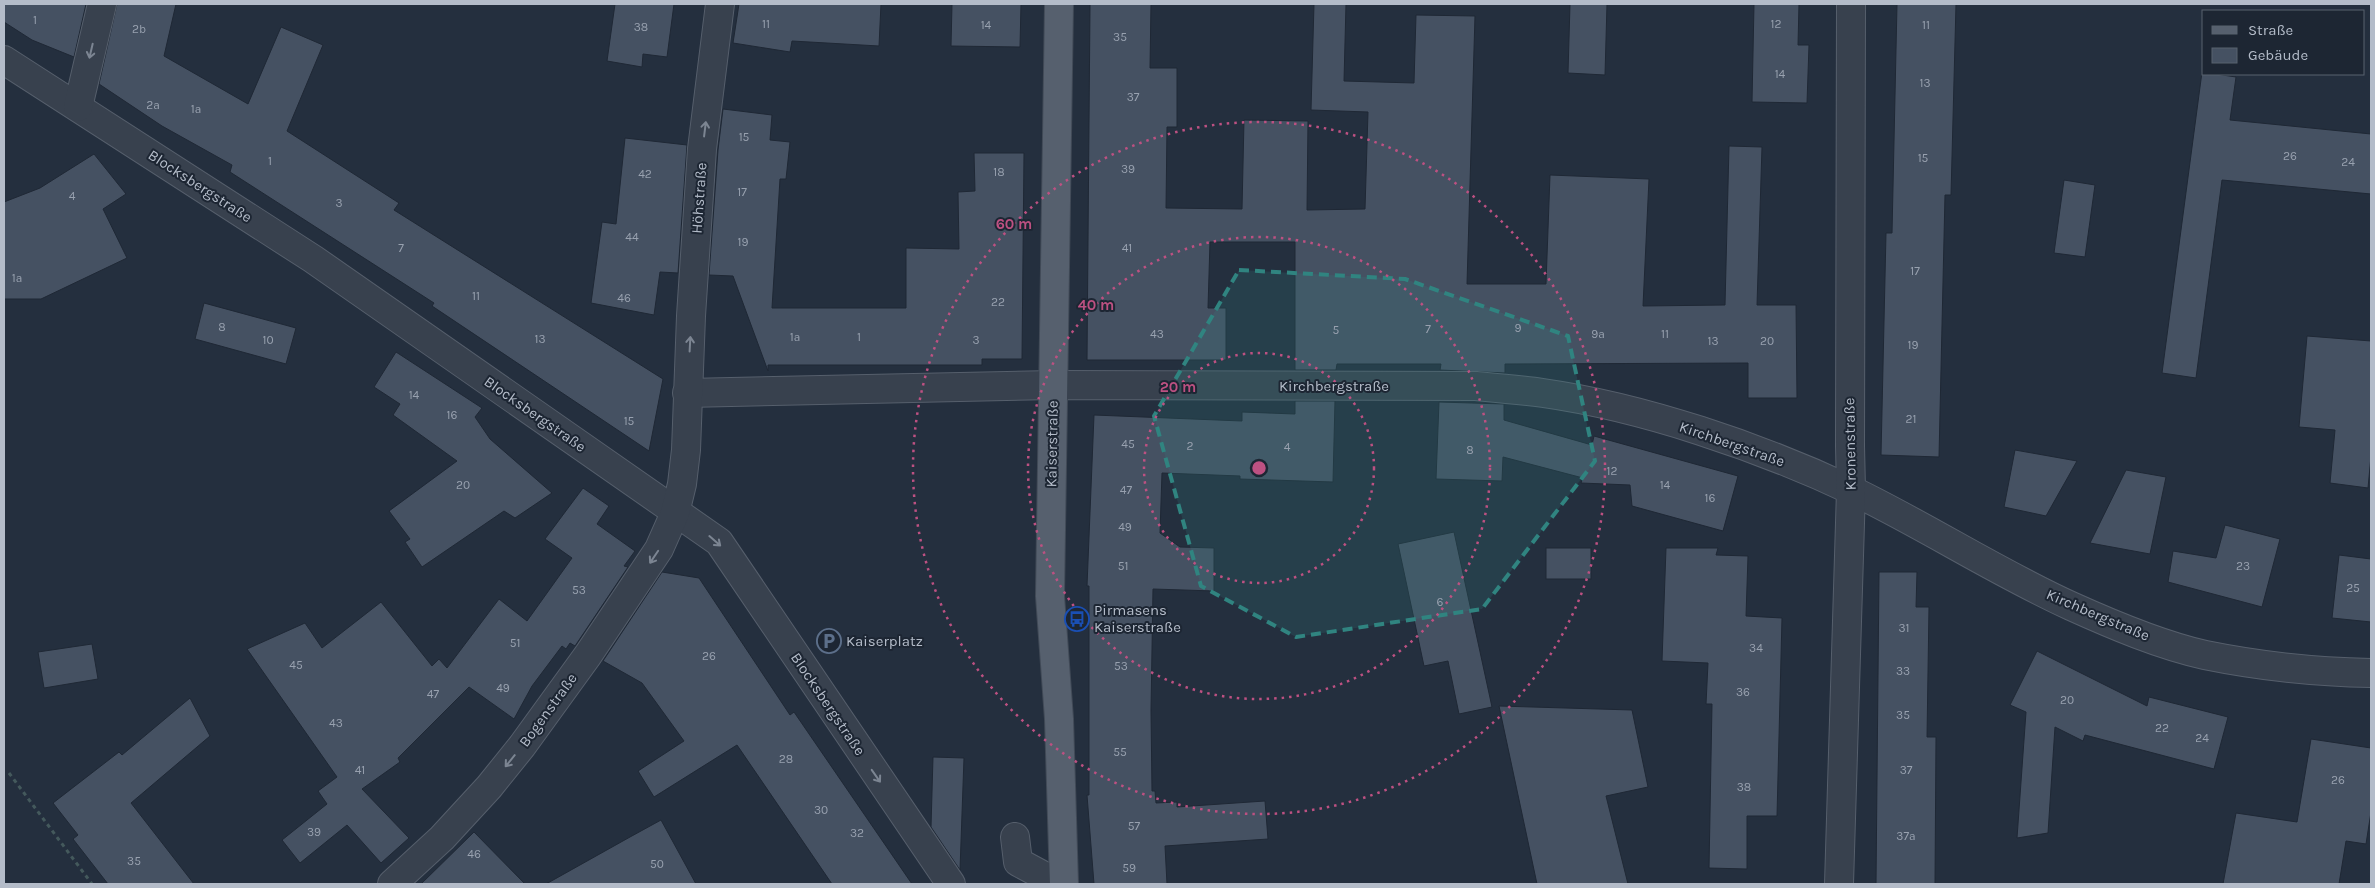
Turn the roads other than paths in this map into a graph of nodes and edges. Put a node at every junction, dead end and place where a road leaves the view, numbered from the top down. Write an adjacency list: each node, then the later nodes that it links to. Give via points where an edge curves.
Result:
1 (102, 4): 6 (street, one-way to 6)
2 (720, 4): 8 (street, Höhstraße, one-way to 2, via 702,150)
3 (1058, 4): 7 (main road, Kaiserstraße)
4 (1851, 4): 9 (street, Kronenstraße)
5 (4, 60): 6 (street, Blocksbergstraße)
6 (78, 107): 10 (street, Blocksbergstraße, via 313,259)
7 (1053, 385): 8 (street); 9 (street, Kirchbergstraße, via 1476,386 1544,393 1614,407 1681,426 1766,455); 16 (main road, Kaiserstraße, via 1050,596)
8 (687, 392): 10 (street, via 682,484)
9 (1851, 490): 11 (street, Kirchbergstraße, via 2070,606 2149,638 2204,654 2250,662); 17 (street, Kronenstraße)
10 (675, 513): 13 (street, Bogenstraße, one-way to 13, via 659,549 588,656 522,746); 14 (street, Blocksbergstraße, one-way to 14, via 718,542)
11 (2371, 673)
12 (1015, 837): 15 (street, via 1018,862)
13 (398, 883)
14 (951, 884)
15 (1059, 884)
16 (1064, 884)
17 (1839, 884)

